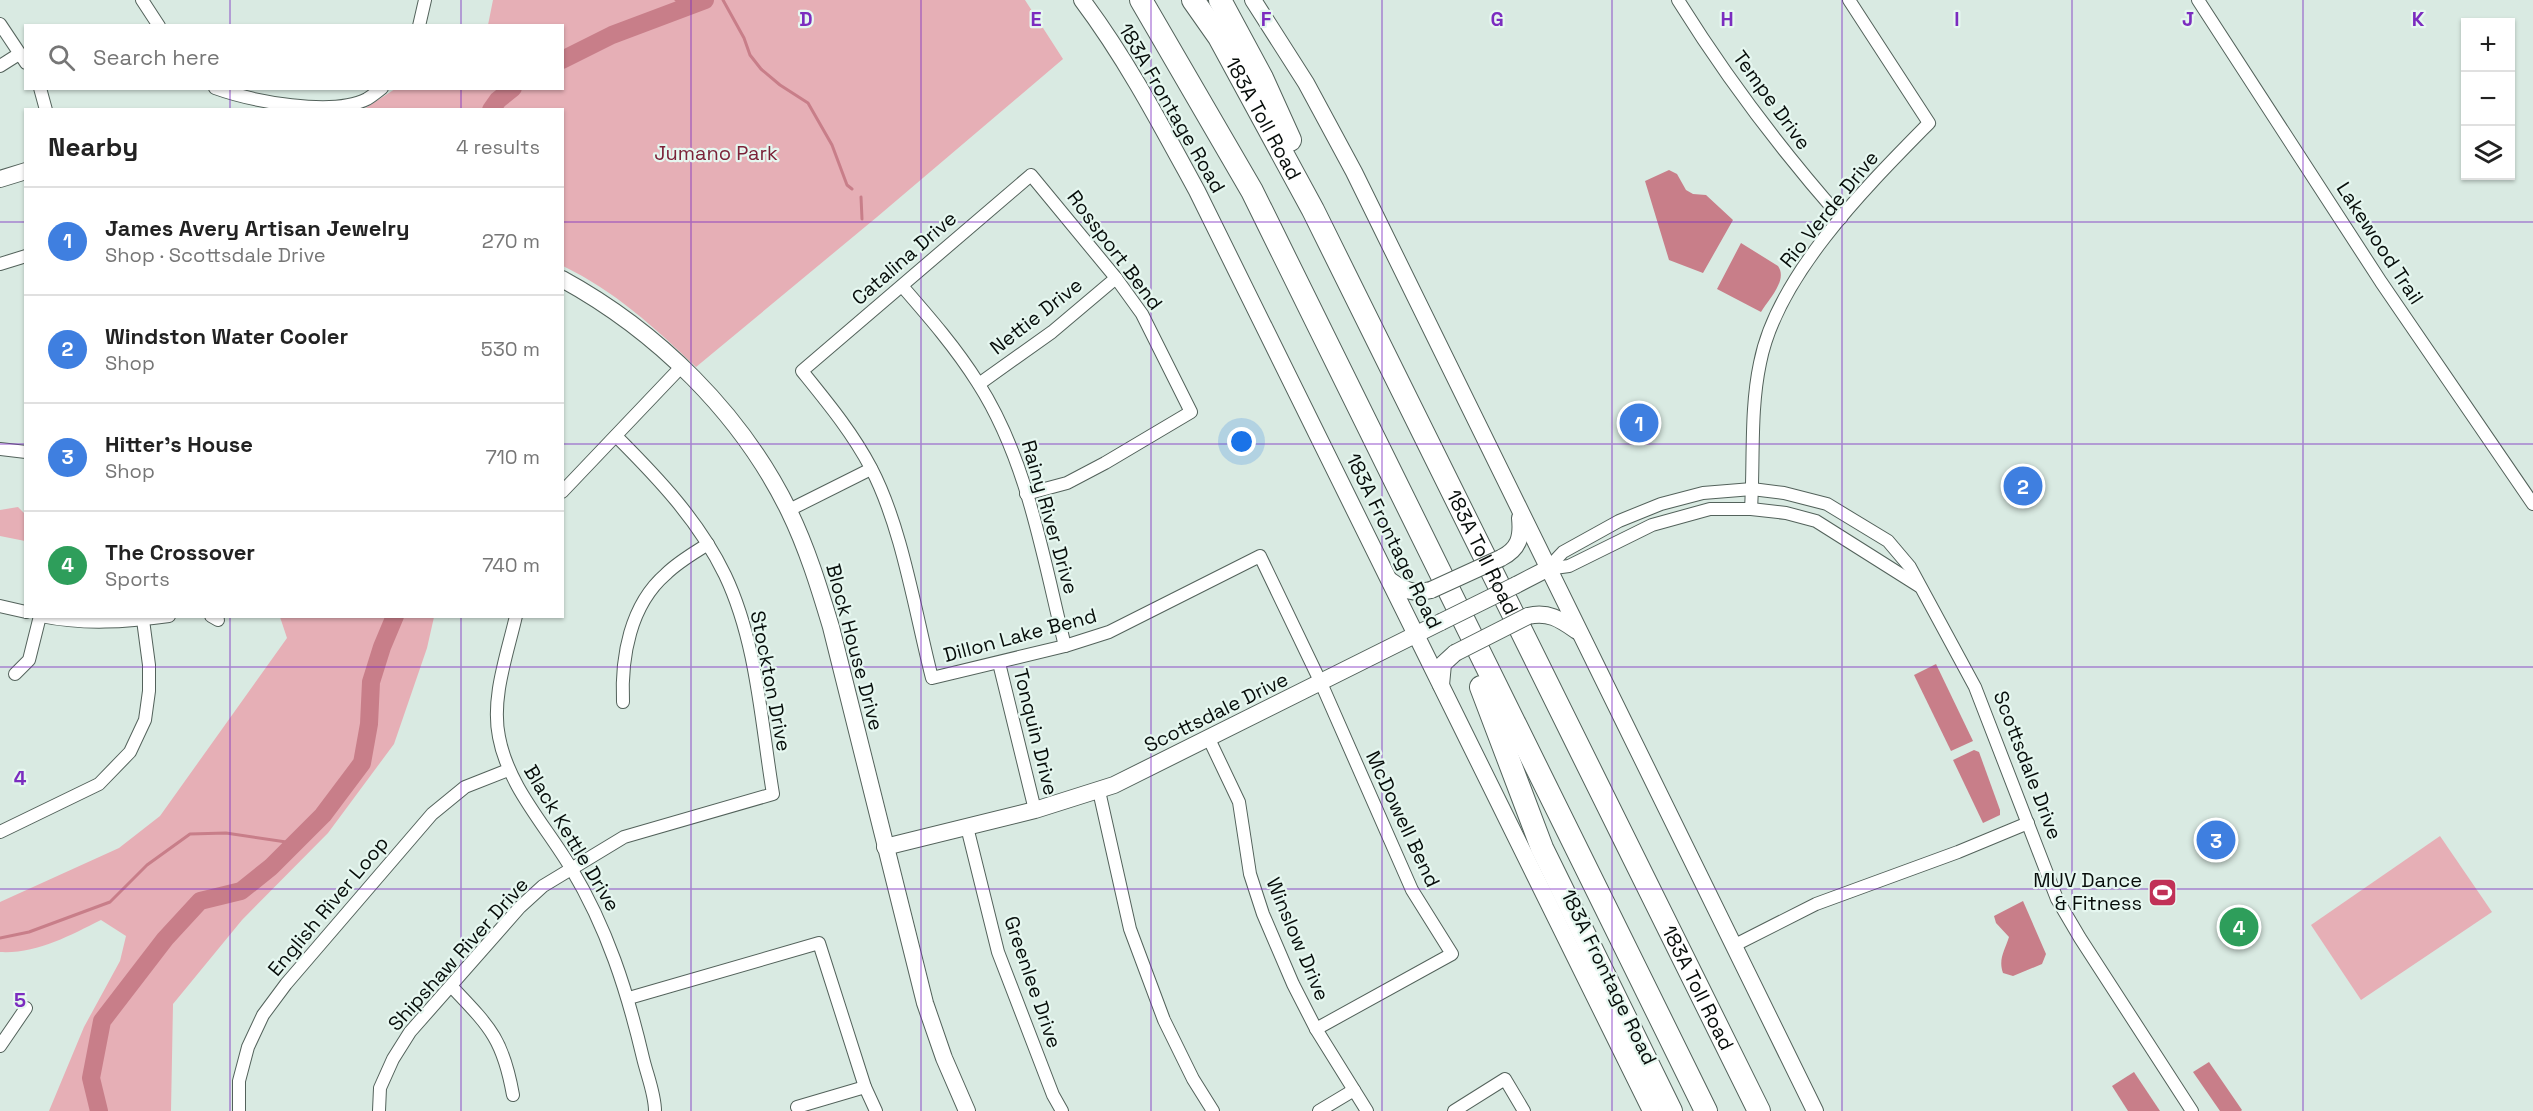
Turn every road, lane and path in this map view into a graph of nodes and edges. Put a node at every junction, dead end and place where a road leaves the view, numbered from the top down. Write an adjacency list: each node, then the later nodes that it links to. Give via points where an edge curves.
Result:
1 (142, 0): 12 (street)
2 (426, 0): 13 (street)
3 (1082, 0): 49 (main road, 183A Frontage Road, via 1152,107 1191,180)
4 (1141, 0): 47 (highway, via 1251,191)
5 (1193, 0): 24 (highway, 183A Toll Road, via 1219,37)
6 (1220, 0): 24 (highway, via 1297,154)
7 (1253, 0): 44 (main road, via 1306,83 1354,172)
8 (1678, 0): 25 (street, Tempe Drive, via 1797,168)
9 (1849, 0): 25 (street, Rio Verde Drive, via 1929,123)
10 (2198, 0): 41 (street, Lakewood Trail, via 2381,282)
11 (0, 24): 14 (street)
12 (158, 24)
13 (420, 24)
14 (22, 58): 15 (street)
15 (0, 66)
16 (41, 90): 20 (street)
17 (222, 90): 19 (street)
18 (379, 90): 19 (street, via 365,100 331,107)
19 (284, 107)
20 (45, 108)
21 (24, 172): 23 (main road)
22 (1031, 175): 28 (street, Rossport Bend); 30 (street, Catalina Drive)
23 (0, 178)
24 (1313, 210): 75 (highway, 183A Toll Road)
25 (1841, 218): 38 (street, Rio Verde Drive, via 1805,265 1777,313 1762,356 1755,392)
26 (24, 257): 27 (street)
27 (0, 264)
28 (1116, 278): 33 (street, Nettie Drive, via 1052,332); 40 (street, Rossport Bend, via 1142,314 1191,412 1067,483)
29 (564, 280): 31 (main road, Block House Drive, via 615,311)
30 (902, 286): 32 (street, Catalina Drive); 33 (street, Rainy River Drive)
31 (681, 367): 34 (street); 43 (main road, Block House Drive, via 737,429)
32 (802, 371): 37 (street, Dillon Lake Bend, via 843,422)
33 (979, 384): 40 (street, Rainy River Drive, via 1014,455)
34 (616, 436): 39 (street); 45 (street, Stockton Drive, via 664,484)
35 (0, 449): 36 (street)
36 (24, 452)
37 (871, 469): 43 (street); 61 (street, Dillon Lake Bend, via 892,517 932,678)
38 (1752, 489): 42 (street, Rio Verde Drive); 48 (street, Scottsdale Drive, via 1703,493 1661,504 1619,521 1563,552); 50 (street, Scottsdale Drive, via 1827,504 1888,541)
39 (564, 490)
40 (1026, 494): 60 (street, Rainy River Drive)
41 (2533, 504)
42 (1751, 509): 48 (street, Scottsdale Drive, via 1710,509 1652,525 1569,566); 50 (street, Scottsdale Drive, via 1816,521)
43 (789, 510): 74 (main road, Block House Drive, via 814,569 831,627)
44 (1518, 510): 48 (main road); 49 (main road, bridge, via 1520,540 1511,553 1419,593)
45 (708, 544): 65 (street, via 665,574 643,600 631,627); 69 (street, Stockton Drive, via 726,576 742,621)
46 (1260, 556): 60 (street, Dillon Lake Bend, via 1109,632); 63 (street, McDowell Bend)
47 (1433, 559): 99 (highway, via 1542,848); 100 (highway)
48 (1547, 569): 58 (main road); 59 (main road, Scottsdale Drive, bridge)
49 (1391, 581): 59 (main road, 183A Frontage Road)
50 (1920, 586): 71 (street, Scottsdale Drive, via 1975,687)
51 (0, 606): 52 (street)
52 (24, 612)
53 (40, 618): 62 (street, via 29,660)
54 (53, 618): 57 (street, via 106,624)
55 (156, 618): 57 (street)
56 (516, 618): 67 (street, Black Kettle Drive, via 498,696 498,736)
57 (143, 620): 73 (street, via 149,691 145,720 130,752 99,784)
58 (1578, 631): 64 (main road, bridge, via 1550,614 1528,616 1455,653 1443,664); 77 (main road)
59 (1417, 636): 63 (main road, Scottsdale Drive); 64 (main road, 183A Frontage Road)
60 (1065, 646): 61 (street, Dillon Lake Bend)
61 (999, 663): 70 (street, Tonquin Drive)
62 (15, 674)
63 (1321, 683): 66 (main road, Scottsdale Drive); 81 (street, McDowell Bend, via 1412,890 1452,954)
64 (1441, 687): 98 (main road, 183A Frontage Road)
65 (622, 702)
66 (1209, 739): 68 (main road, Scottsdale Drive); 81 (street, Winslow Drive, via 1239,802 1250,874 1263,914)
67 (508, 770): 76 (street, Black Kettle Drive); 87 (street, English River Loop, via 465,787 432,814 286,984 248,1047 239,1081)
68 (1099, 791): 70 (main road, Scottsdale Drive); 93 (street, via 1130,928 1164,1020)
69 (773, 794): 76 (street, Shipshaw River Drive, via 624,837)
70 (1035, 810): 72 (main road, Scottsdale Drive)
71 (2028, 823): 77 (street, via 1816,904); 104 (street, Scottsdale Drive, via 2057,899)
72 (967, 827): 74 (main road, Scottsdale Drive); 92 (street, Greenlee Drive, via 998,952)
73 (0, 832)
74 (885, 847): 91 (main road, Block House Drive, via 925,1003)
75 (1636, 865): 101 (highway, 183A Toll Road); 102 (highway, via 1677,927)
76 (571, 867): 78 (street, Shipshaw River Drive, via 520,907); 79 (street, Black Kettle Drive, via 612,949)
77 (1733, 946): 103 (main road)
78 (452, 987): 85 (street, via 494,1034 507,1062); 88 (street, Shipshaw River Drive, via 410,1032 393,1059 380,1088)
79 (629, 998): 83 (street, via 819,943); 89 (street, Black Kettle Drive)
80 (26, 1008): 82 (street)
81 (1316, 1029): 84 (street, Winslow Drive)
82 (0, 1046)
83 (865, 1087): 86 (street); 90 (street)
84 (1354, 1090): 94 (street); 95 (street, Winslow Drive)
85 (513, 1095)
86 (797, 1107)
87 (239, 1111)
88 (380, 1111)
89 (655, 1111)
90 (876, 1111)
91 (967, 1111)
92 (1062, 1111)
93 (1213, 1111)
94 (1319, 1111)
95 (1367, 1111)
96 (1454, 1111): 97 (street, via 1505,1079)
97 (1524, 1111)
98 (1652, 1111)
99 (1671, 1111)
100 (1706, 1111)
101 (1758, 1111)
102 (1775, 1111)
103 (1815, 1111)
104 (2192, 1111)

